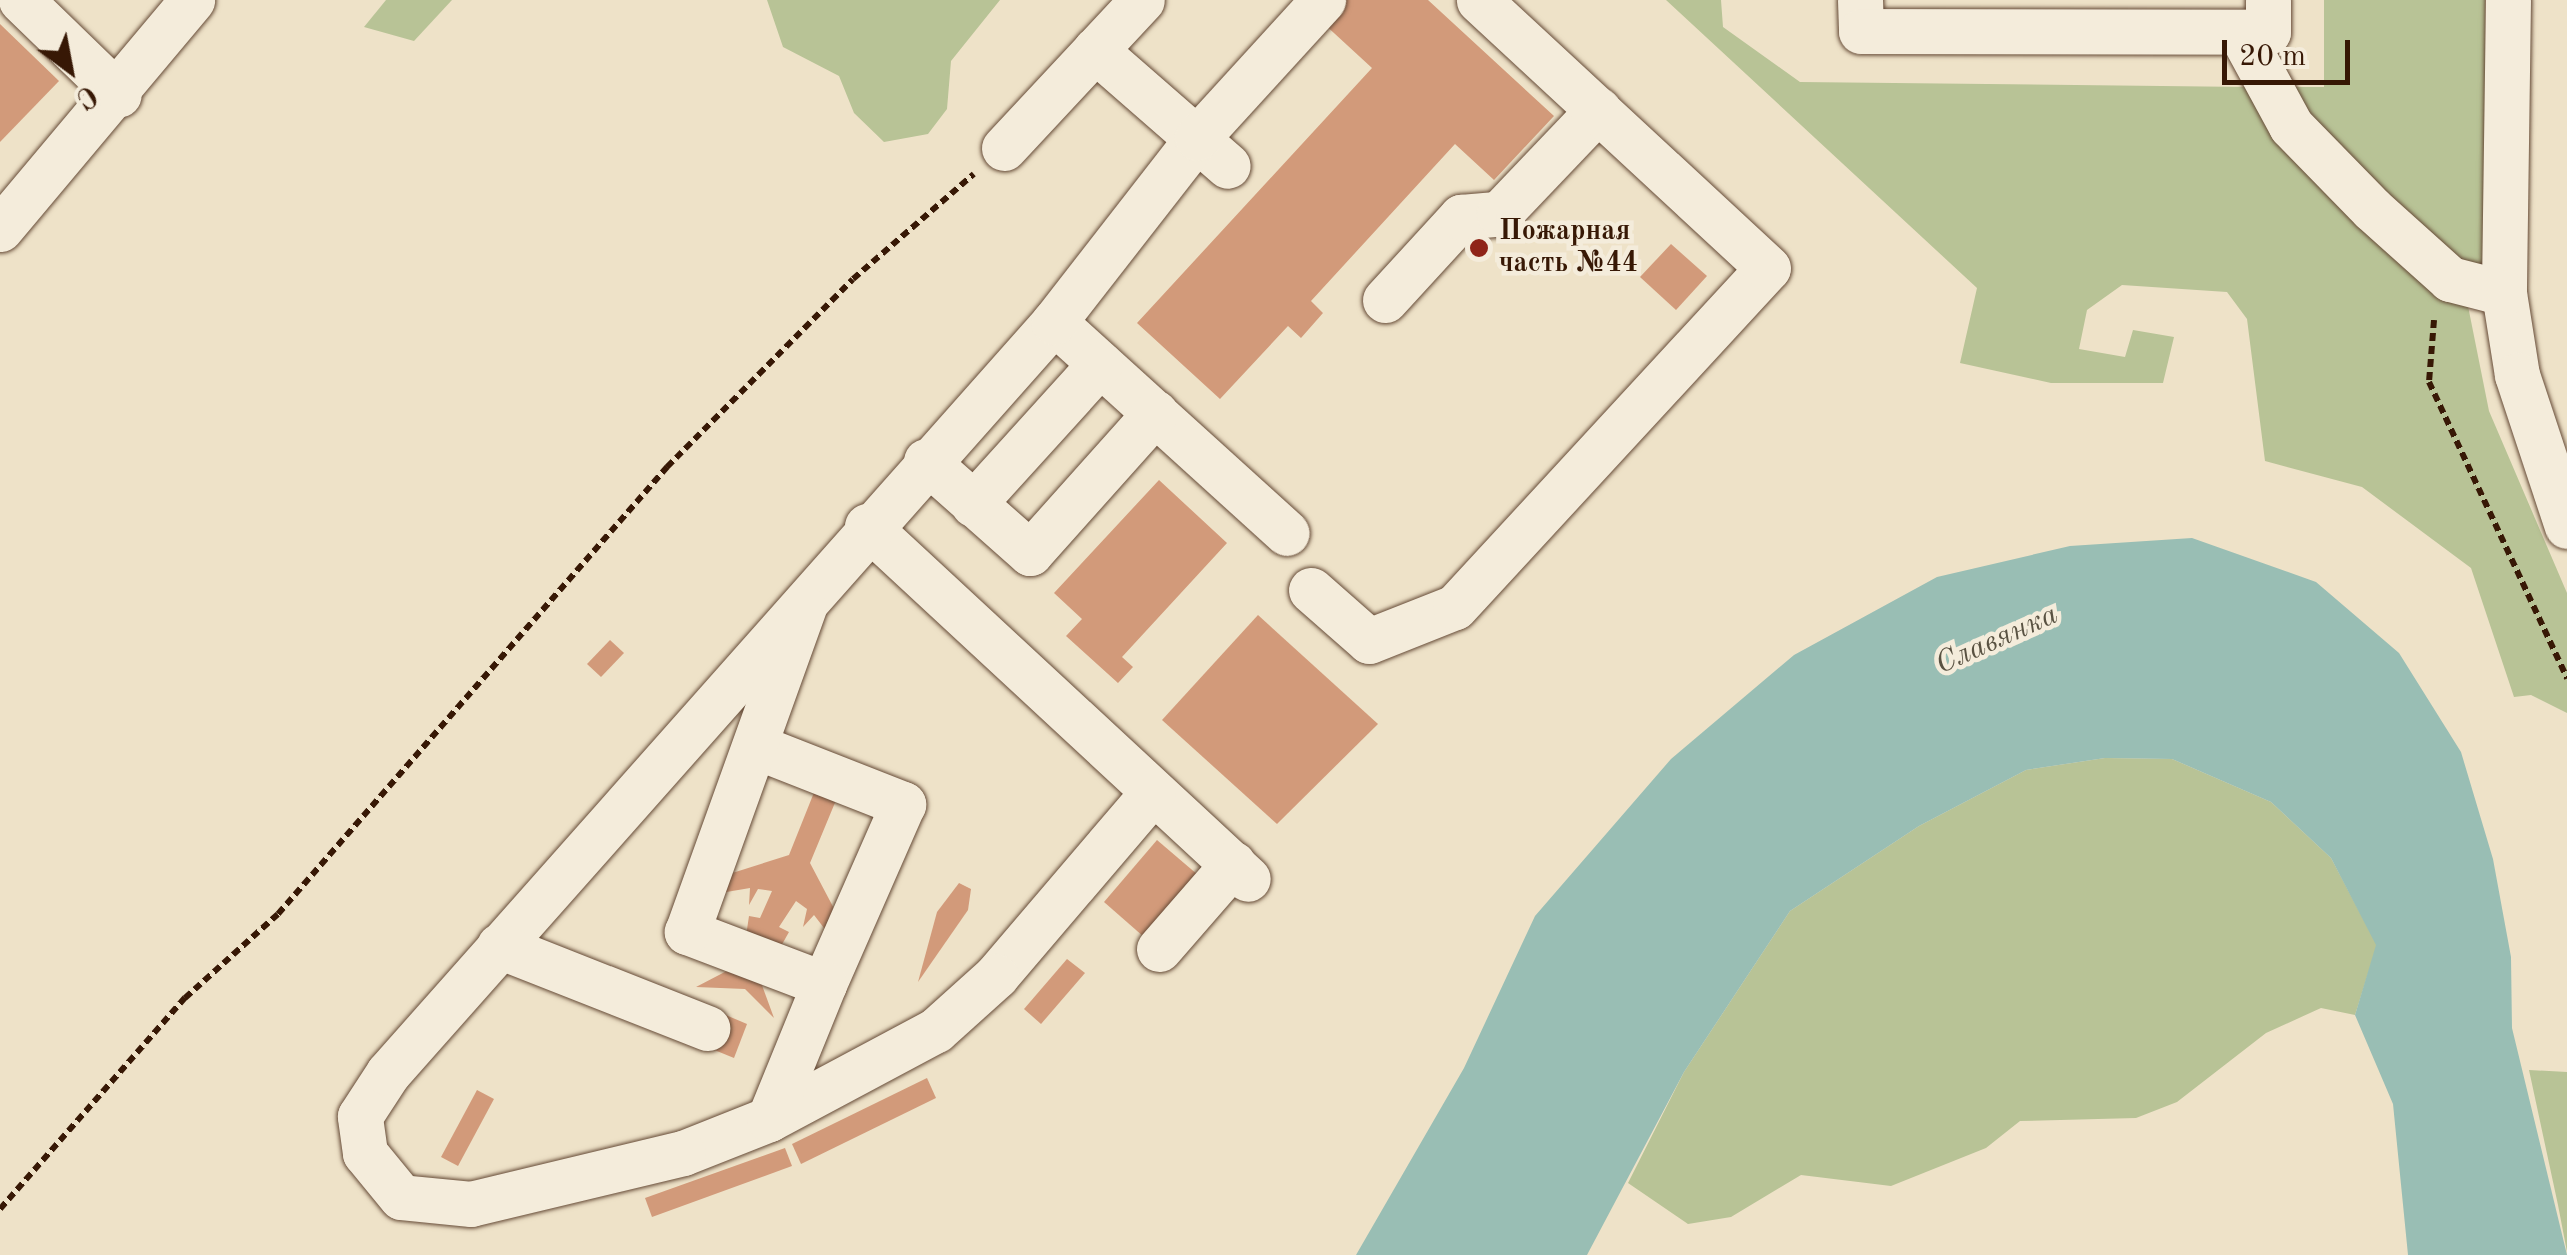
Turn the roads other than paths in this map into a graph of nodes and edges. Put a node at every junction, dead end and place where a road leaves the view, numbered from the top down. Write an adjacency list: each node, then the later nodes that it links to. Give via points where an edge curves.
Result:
1 (21, 0): 13 (street)
2 (192, 0): 13 (street)
3 (1142, 0): 12 (street)
4 (1323, 0): 16 (street)
5 (1479, 0): 14 (street, via 1526,67)
6 (1860, 0): 8 (street, via 1861,30)
7 (2508, 0): 18 (street)
8 (1966, 16): 9 (street)
9 (2063, 16): 10 (street)
10 (2173, 16): 11 (street)
11 (2254, 16): 18 (street, via 2291,126 2450,279)
12 (1096, 50): 15 (street); 16 (street)
13 (120, 95): 17 (street)
14 (1598, 110): 19 (street, via 1499,214 1461,217); 28 (street, via 1768,268 1455,607 1369,642)
15 (1004, 148)
16 (1212, 152): 20 (street)
17 (0, 229)
18 (2504, 293): 26 (street, via 2517,375)
19 (1385, 300)
20 (1054, 322): 21 (street); 23 (street)
21 (1100, 364): 22 (street); 24 (street)
22 (1155, 413): 24 (street, via 1030,554); 27 (street)
23 (926, 461): 24 (street); 25 (street)
24 (974, 504)
25 (867, 526): 29 (street); 31 (street)
26 (2567, 526)
27 (1287, 533)
28 (1311, 590)
29 (809, 592): 30 (street); 32 (street)
30 (760, 748): 34 (street, via 687,932); 34 (street, via 903,804)
31 (1153, 792): 33 (street, via 1240,872); 36 (street, via 996,976 936,1030)
32 (499, 946): 35 (street); 36 (street, via 360,1116 364,1153 401,1196 471,1204 527,1196)
33 (1160, 949)
34 (824, 984): 36 (street)
35 (707, 1028)
36 (769, 1119)

